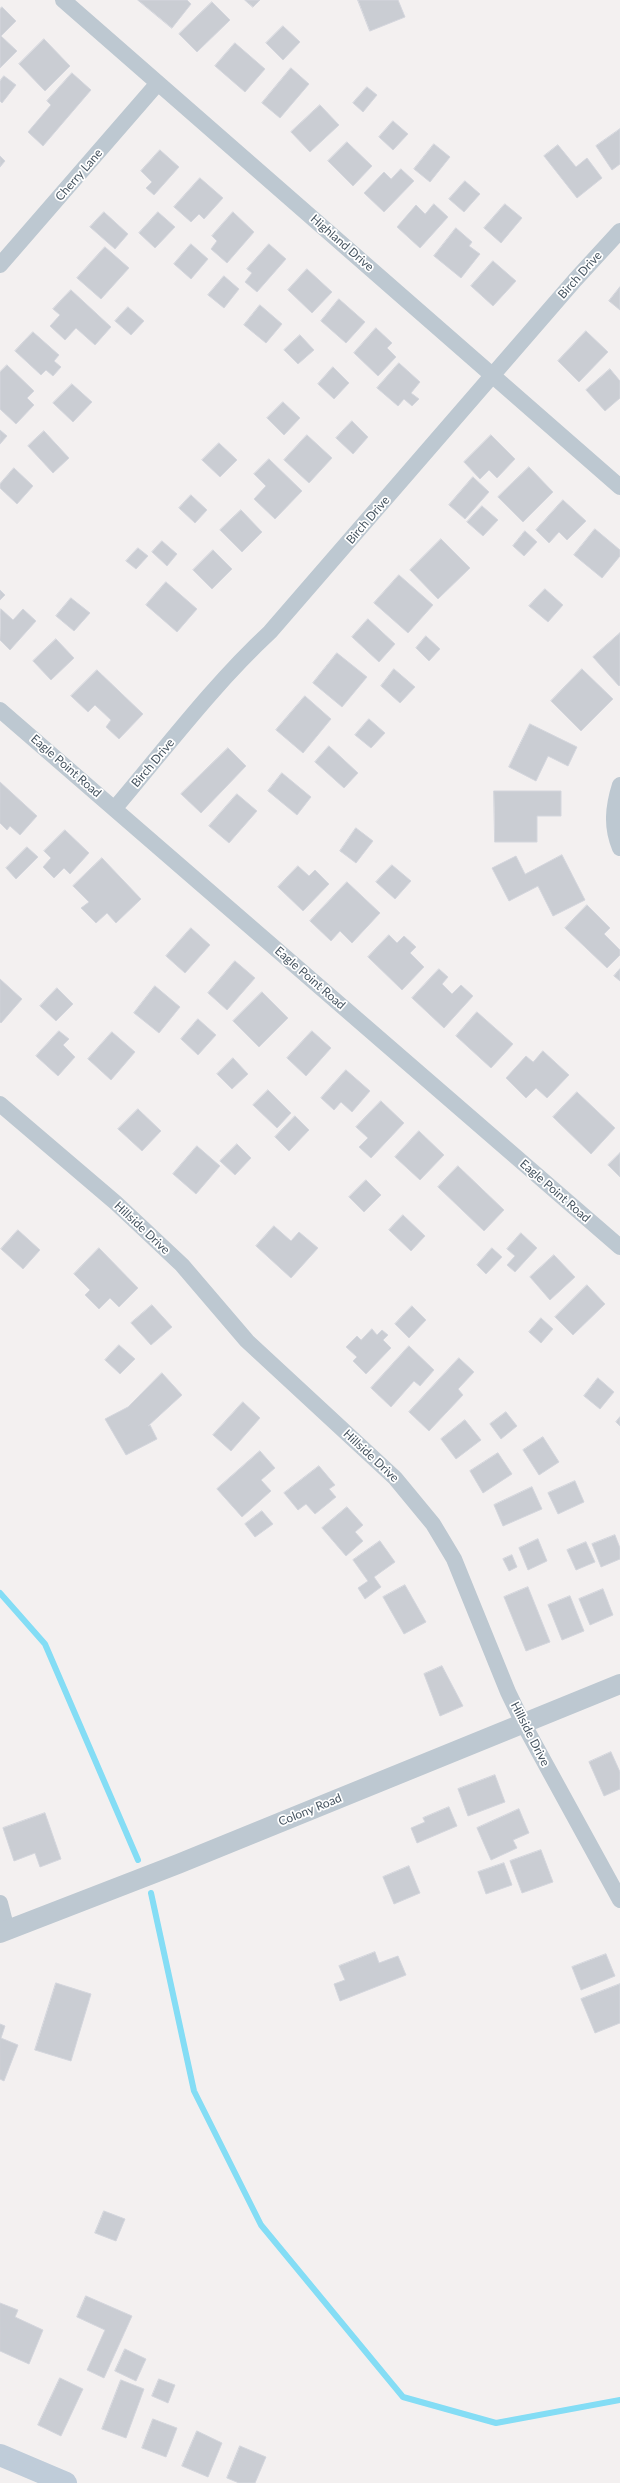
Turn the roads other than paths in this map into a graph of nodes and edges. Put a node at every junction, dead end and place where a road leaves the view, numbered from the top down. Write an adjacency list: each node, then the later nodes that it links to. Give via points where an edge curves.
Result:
1 (63, 0): 2 (street, Highland Drive)
2 (158, 83): 4 (street, Cherry Lane); 5 (street, Highland Drive)
3 (620, 231): 5 (street, Birch Drive, via 574,280)
4 (0, 265)
5 (493, 375): 6 (street, Highland Drive); 9 (street, Birch Drive, via 270,632 208,698)
6 (620, 486)
7 (0, 710): 9 (street, Eagle Point Road)
8 (620, 786): 10 (street, via 614,812 615,833)
9 (115, 808): 12 (street, Eagle Point Road)
10 (620, 848)
11 (0, 1104): 14 (street, Hillside Drive, via 116,1203 182,1265 247,1341 395,1478 415,1500 454,1559)
12 (620, 1247)
13 (620, 1684): 14 (street, Colony Road)
14 (523, 1724): 15 (street, Hillside Drive); 17 (street, Colony Road)
15 (620, 1900)
16 (0, 1903): 17 (street)
17 (4, 1932)
18 (0, 2455): 19 (main road)
19 (66, 2483)

